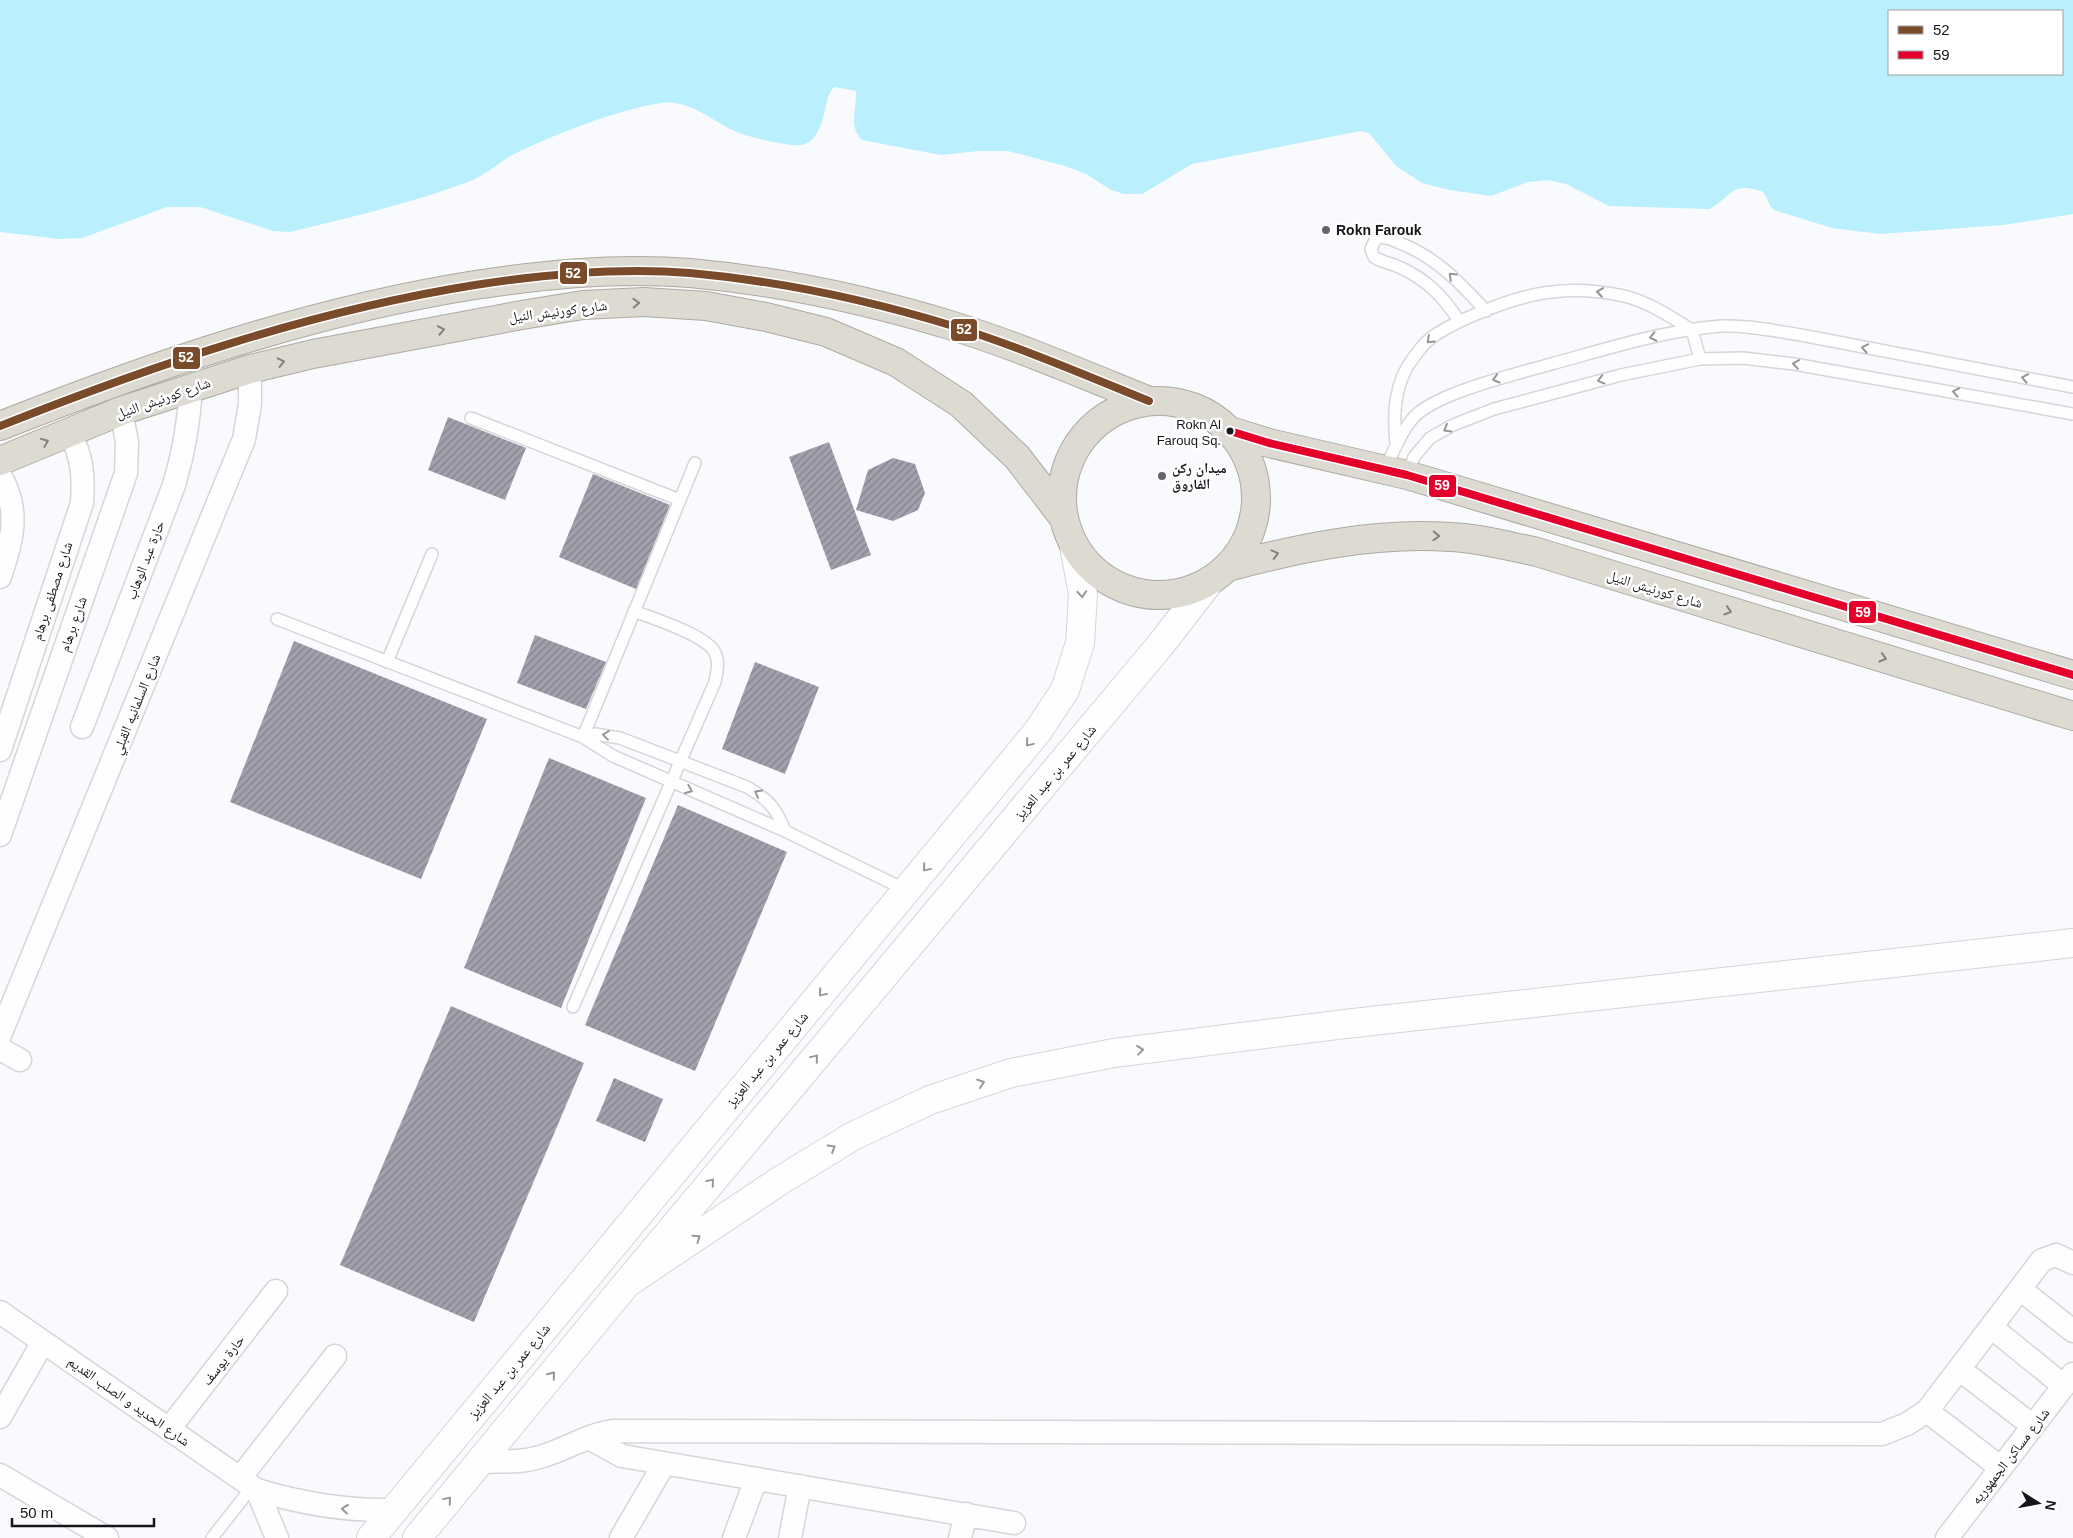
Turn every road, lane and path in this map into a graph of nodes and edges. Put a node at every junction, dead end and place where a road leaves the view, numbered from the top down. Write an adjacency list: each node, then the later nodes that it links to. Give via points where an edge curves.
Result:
1 (1486, 311): 2 (lane); 2 (lane, one-way to 2, via 1432,259 1395,241 1376,238 1371,249 1374,257 1431,285); 3 (lane, one-way to 1, via 1660,310 1625,296 1588,290 1551,292)
2 (1459, 321): 15 (lane, one-way to 15, via 1433,336 1412,358 1399,385 1394,414)
3 (1692, 330): 4 (lane); 6 (lane, one-way to 3, via 1760,329 1723,326); 15 (lane, one-way to 15, via 1608,348 1443,398 1415,416)
4 (1700, 359): 10 (lane, one-way to 4, via 1794,364 1743,358); 18 (lane, one-way to 18, via 1621,375 1494,409 1430,438)
5 (250, 369): 7 (highway, شارع كورنيش النيل); 21 (highway, شارع كورنيش النيل, one-way to 21, via 322,352 583,305 706,306 826,332 896,362 961,404 1018,457); 41 (street, شارع السلمانيه القبلي, via 250,404 244,439)
6 (2073, 387)
7 (191, 388): 9 (highway, شارع كورنيش النيل); 31 (street, حارة عبد الوهاب, via 184,453 174,485)
8 (1149, 401): 12 (highway, via 955,326 848,298 740,278 688,273 593,271 533,276 417,294 302,323 172,361); 13 (highway, via 1179,402 1207,413); 21 (highway, via 1111,413 1081,440 1064,478)
9 (121, 411): 14 (highway, شارع كورنيش النيل); 37 (street, شارع برهام, via 127,442 126,473)
10 (2073, 414)
11 (471, 418): 20 (lane)
12 (0, 426)
13 (1230, 431): 18 (highway); 24 (highway, via 1244,451 1254,475 1256,500 1243,547)
14 (70, 432): 16 (highway, شارع كورنيش النيل, one-way to 14); 33 (street, شارع مصطفى برهام, via 84,478 82,503)
15 (1396, 444): 18 (lane)
16 (0, 461)
17 (695, 463): 20 (lane)
18 (1396, 473): 29 (highway)
19 (0, 475): 25 (street, via 13,511 13,537)
20 (680, 500): 26 (lane)
21 (1064, 518): 22 (highway)
22 (1074, 546): 24 (highway, via 1090,567 1135,592 1161,595 1186,591); 38 (main road, شارع عمر بن عبد العزيز, one-way to 38, via 1083,594 1080,643 1065,690 1038,731)
23 (432, 554): 28 (lane)
24 (1219, 574): 30 (highway, شارع كورنيش النيل, one-way to 30, via 1284,552 1354,541 1412,535 1486,542 1537,552); 45 (main road, شارع عمر بن عبد العزيز, one-way to 24)
25 (0, 576)
26 (634, 611): 32 (lane); 34 (lane, via 703,641 714,652 718,666 715,682)
27 (277, 619): 28 (lane)
28 (387, 662): 32 (lane)
29 (2073, 675)
30 (2073, 716)
31 (82, 727)
32 (583, 737): 34 (lane, one-way to 32, via 608,734); 35 (lane, via 602,750)
33 (0, 750)
34 (680, 761): 35 (lane); 36 (lane, one-way to 34, via 778,812 765,797 748,787)
35 (671, 783): 36 (lane, one-way to 36); 40 (lane)
36 (786, 831): 38 (lane)
37 (0, 835)
38 (907, 890): 67 (main road, شارع عمر بن عبد العزيز, one-way to 67)
39 (2073, 943): 45 (main road, one-way to 39, via 853,1136 930,1100 1011,1073 1114,1053 1345,1024)
40 (574, 1007)
41 (0, 1035)
42 (0, 1049): 43 (street)
43 (20, 1060)
44 (2073, 1263): 46 (street, via 2056,1255 2049,1256 2042,1260)
45 (626, 1283): 60 (main road, شارع عمر بن عبد العزيز, one-way to 45)
46 (2020, 1289): 49 (street); 50 (street)
47 (276, 1291): 58 (street, حارة يوسف)
48 (0, 1312): 51 (street, شارع الحديد و الصلب القديم)
49 (1991, 1327): 53 (street); 54 (street)
50 (2073, 1331)
51 (43, 1342): 56 (street); 58 (street, شارع الحديد و الصلب القديم)
52 (335, 1356): 65 (street)
53 (1959, 1369): 55 (street); 57 (street)
54 (2068, 1380): 57 (street, شارع مساكن الجمهوريه)
55 (1927, 1411): 59 (street, via 1882,1434 614,1431); 62 (street)
56 (0, 1417)
57 (2033, 1426): 62 (street, شارع مساكن الجمهوريه)
58 (169, 1429): 65 (street, شارع الحديد و الصلب القديم)
59 (589, 1438): 60 (street, via 524,1461); 61 (street, via 622,1456)
60 (481, 1462): 74 (main road, شارع عمر بن عبد العزيز, one-way to 60)
61 (664, 1464): 64 (street); 75 (street)
62 (2001, 1468): 79 (street, شارع مساكن الجمهوريه)
63 (0, 1475): 70 (street)
64 (756, 1479): 66 (street); 76 (street)
65 (250, 1485): 67 (street, شارع الحديد و الصلب القديم, one-way to 65, via 325,1507 290,1500); 71 (lane); 72 (street)
66 (800, 1486): 68 (street); 77 (street)
67 (394, 1510): 73 (main road, شارع عمر بن عبد العزيز)
68 (966, 1514): 69 (street); 78 (street)
69 (1014, 1523)
70 (107, 1538)
71 (212, 1538)
72 (277, 1538)
73 (371, 1538)
74 (417, 1538)
75 (621, 1538)
76 (734, 1538)
77 (790, 1538)
78 (960, 1538)
79 (1947, 1538)

